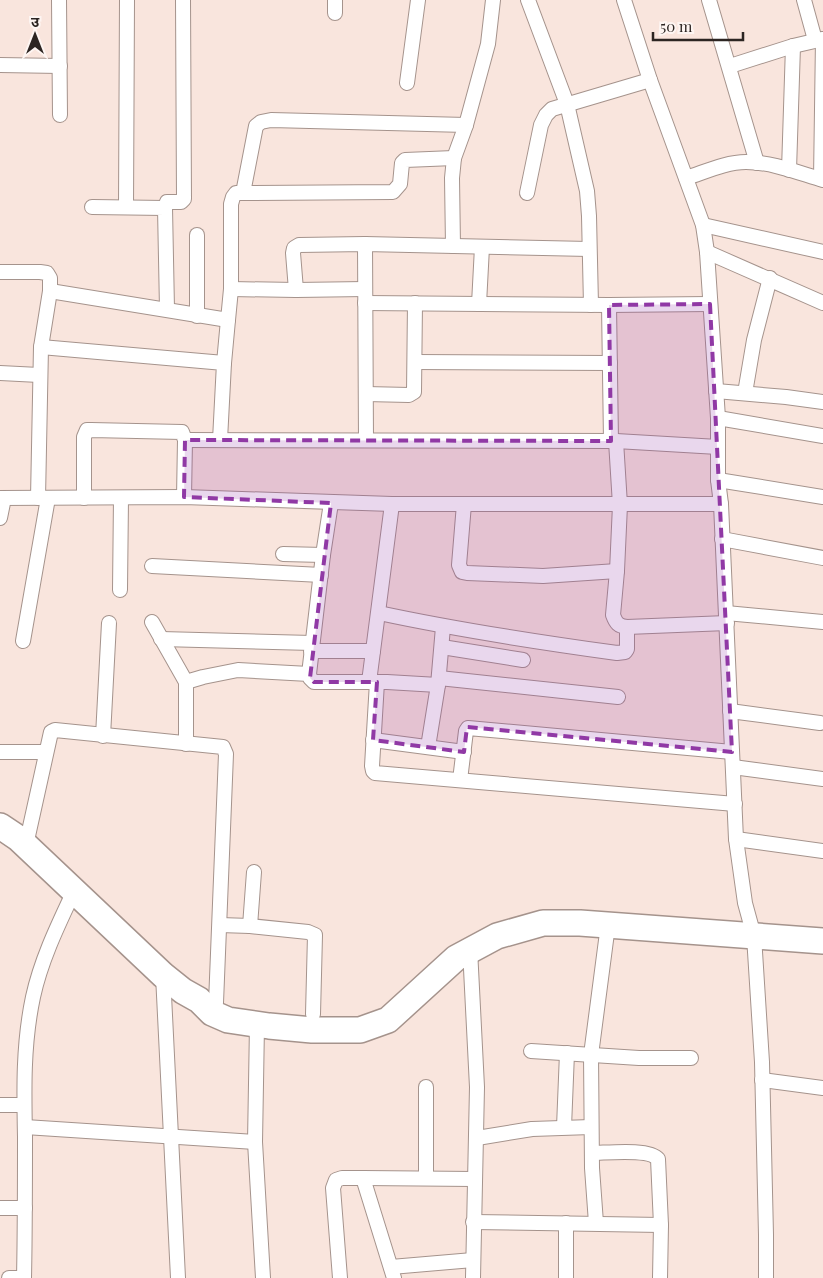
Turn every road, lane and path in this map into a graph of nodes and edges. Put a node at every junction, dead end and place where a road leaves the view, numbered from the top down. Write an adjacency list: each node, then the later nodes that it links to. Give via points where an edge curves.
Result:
1 (59, 0): 13 (street)
2 (127, 0): 28 (street)
3 (183, 0): 29 (street, via 184,199 167,202)
4 (418, 0): 16 (street)
5 (493, 0): 19 (street, via 488,44)
6 (528, 0): 17 (street)
7 (624, 0): 15 (street)
8 (709, 0): 14 (street)
9 (804, 0): 10 (street)
10 (820, 40): 11 (street); 24 (street)
11 (792, 46): 14 (street); 22 (street)
12 (0, 65): 13 (street)
13 (60, 66): 18 (street)
14 (730, 66): 21 (street)
15 (650, 80): 17 (street); 23 (street)
16 (407, 83)
17 (567, 104): 26 (street, via 552,109 541,125); 35 (street, via 588,202)
18 (60, 115)
19 (466, 125): 20 (street); 25 (street, via 260,122 254,133)
20 (454, 158): 25 (street, via 405,160 400,184 394,192); 33 (street)
21 (757, 163): 22 (street); 23 (street, via 727,164)
22 (789, 170): 24 (street)
23 (686, 178): 30 (street)
24 (822, 180)
25 (243, 193): 40 (street, via 236,193 231,204)
26 (528, 193)
27 (92, 207): 28 (street)
28 (126, 207): 29 (street)
29 (165, 208): 50 (street)
30 (703, 225): 36 (street); 37 (street)
31 (197, 235): 51 (street)
32 (365, 244): 33 (street); 41 (street, via 296,246); 43 (street)
33 (453, 246): 34 (street)
34 (482, 247): 35 (street); 46 (street)
35 (589, 250): 48 (street)
36 (707, 252): 39 (street); 47 (street)
37 (823, 252)
38 (0, 272): 42 (street, via 47,273)
39 (770, 278): 45 (street); 60 (street)
40 (231, 289): 41 (street); 52 (street)
41 (296, 290): 43 (street)
42 (50, 291): 50 (street); 53 (street)
43 (366, 296): 44 (street); 61 (street)
44 (415, 303): 46 (street); 54 (street)
45 (823, 303)
46 (480, 304): 48 (street)
47 (710, 304): 49 (street); 59 (street)
48 (591, 305): 49 (street)
49 (609, 305): 56 (street)
50 (167, 309): 51 (street)
51 (197, 316): 52 (street)
52 (228, 320): 55 (street)
53 (41, 348): 55 (street); 58 (street)
54 (415, 362): 56 (street); 61 (street, via 415,389 412,394)
55 (224, 363): 66 (street)
56 (610, 363): 68 (street)
57 (0, 372): 58 (street)
58 (39, 374): 74 (street)
59 (716, 391): 60 (street); 63 (street)
60 (745, 393): 62 (street)
61 (366, 394): 67 (street)
62 (823, 402)
63 (718, 418): 64 (street); 69 (street)
64 (823, 436)
65 (185, 440): 66 (street); 71 (street); 75 (street, via 182,432 178,431 87,430 84,437)
66 (220, 440): 67 (street)
67 (366, 440): 68 (street)
68 (614, 441): 69 (street); 81 (street)
69 (718, 447): 70 (street)
70 (718, 480): 72 (street); 80 (street)
71 (184, 497): 76 (street); 77 (street)
72 (823, 497)
73 (2, 498): 74 (street); 82 (street)
74 (43, 498): 75 (street); 99 (street)
75 (84, 498): 76 (street)
76 (121, 498): 90 (street)
77 (331, 503): 78 (street); 85 (street)
78 (392, 504): 79 (street); 91 (street)
79 (464, 504): 81 (street); 88 (street, via 459,565 462,572 543,576)
80 (721, 504): 81 (street); 83 (street)
81 (620, 505): 88 (street)
82 (0, 518)
83 (722, 539): 86 (street); 92 (street)
84 (282, 554): 85 (street)
85 (323, 556): 89 (street)
86 (823, 558)
87 (152, 566): 89 (street)
88 (617, 571): 97 (street, via 613,615 619,626)
89 (321, 575): 100 (street)
90 (120, 590)
91 (379, 613): 96 (street); 102 (street)
92 (726, 618): 94 (street); 97 (street); 109 (street)
93 (152, 622): 98 (street)
94 (823, 622)
95 (109, 623): 111 (street)
96 (443, 627): 97 (street, via 616,653 627,649); 101 (street)
97 (627, 628)
98 (161, 639): 100 (street); 106 (street)
99 (23, 641)
100 (312, 647): 102 (street); 104 (street)
101 (442, 647): 103 (street); 105 (street)
102 (373, 651): 107 (street)
103 (523, 660)
104 (309, 674): 106 (street, via 238,670); 107 (street, via 314,682)
105 (438, 681): 107 (street); 108 (street); 114 (street)
106 (186, 682): 113 (street)
107 (373, 682): 112 (street)
108 (618, 697)
109 (730, 711): 110 (street); 118 (street)
110 (820, 723)
111 (103, 736): 113 (street); 116 (street, via 55,730 49,736)
112 (373, 740): 114 (street); 121 (street, via 372,766 375,773)
113 (186, 744): 129 (street, via 219,746 226,750)
114 (428, 747): 117 (street)
115 (0, 752): 116 (street)
116 (46, 752): 125 (street)
117 (464, 752): 118 (street, via 468,728); 121 (street)
118 (732, 752): 119 (street)
119 (733, 767): 120 (street); 122 (street)
120 (823, 779)
121 (460, 780): 122 (street)
122 (735, 804): 124 (street)
123 (0, 826): 125 (highway)
124 (736, 839): 126 (street); 133 (street, via 745,904)
125 (26, 845): 128 (highway)
126 (823, 851)
127 (254, 872): 131 (street)
128 (74, 891): 136 (highway); 148 (street, via 50,944 33,996 25,1049)
129 (220, 925): 131 (street); 137 (street)
130 (608, 925): 133 (highway); 135 (highway, via 543,923 497,936); 142 (street)
131 (250, 926): 138 (street, via 315,935)
132 (823, 926): 133 (highway)
133 (752, 927): 134 (highway); 138 (highway, via 580,908 541,908 491,922 446,946 380,1007 358,1015); 144 (street)
134 (823, 941)
135 (470, 949): 139 (highway, via 388,1020 376,1026 360,1030 312,1030); 153 (street)
136 (163, 975): 137 (highway, via 183,991); 152 (street)
137 (208, 1002): 138 (highway, via 270,1013); 139 (highway, via 212,1013 228,1020)
138 (313, 1014)
139 (257, 1024): 154 (street)
140 (531, 1051): 141 (street)
141 (567, 1053): 142 (street); 150 (street)
142 (591, 1055): 143 (street); 151 (street)
143 (691, 1058)
144 (762, 1080): 146 (street); 175 (street)
145 (426, 1087): 157 (street)
146 (823, 1088)
147 (0, 1105): 148 (street)
148 (24, 1105): 149 (street)
149 (25, 1127): 152 (street); 160 (street)
150 (564, 1127): 151 (street); 153 (street)
151 (592, 1127): 155 (street)
152 (171, 1137): 154 (street); 169 (street)
153 (477, 1138): 158 (street)
154 (255, 1142): 170 (street)
155 (592, 1153): 163 (street); 164 (street, via 656,1156)
156 (363, 1178): 157 (street); 166 (street); 171 (street, via 342,1178 334,1184)
157 (426, 1178): 158 (street)
158 (474, 1179): 161 (street)
159 (0, 1208): 160 (street)
160 (25, 1208): 168 (street)
161 (473, 1222): 162 (street); 165 (street)
162 (566, 1223): 163 (street); 173 (street)
163 (596, 1223): 164 (street)
164 (661, 1225): 174 (street)
165 (473, 1260): 166 (street); 172 (street)
166 (392, 1272)
167 (9, 1278): 168 (street)
168 (24, 1278)
169 (178, 1278)
170 (263, 1278)
171 (340, 1278)
172 (473, 1278)
173 (566, 1278)
174 (660, 1278)
175 (766, 1278)

